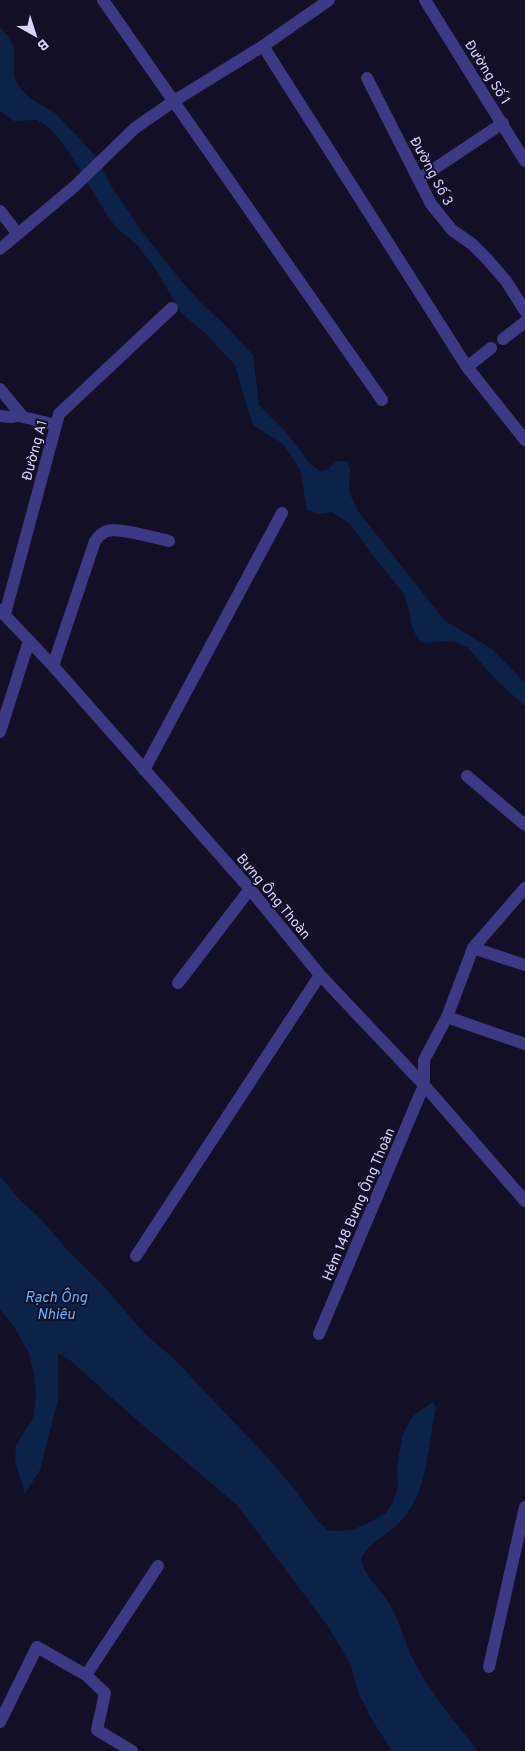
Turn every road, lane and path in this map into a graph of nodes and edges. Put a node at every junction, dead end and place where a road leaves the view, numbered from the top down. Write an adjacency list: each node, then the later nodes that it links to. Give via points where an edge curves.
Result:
1 (103, 0): 6 (street)
2 (329, 0): 4 (street)
3 (425, 0): 7 (street, Đường Số 1)
4 (263, 46): 6 (street); 18 (street)
5 (367, 78): 9 (street, Đường Số 3)
6 (174, 101): 11 (street, via 135,128 75,186); 20 (street)
7 (503, 123): 8 (street, Đường Số 1); 9 (street)
8 (525, 161)
9 (419, 179): 14 (street, Đường Số 3, via 441,219 487,259)
10 (0, 211): 11 (street)
11 (18, 234): 12 (street)
12 (0, 250)
13 (172, 308): 23 (street, Đường A1, via 59,414)
14 (525, 311)
15 (525, 322): 16 (street)
16 (503, 339)
17 (491, 348): 18 (street)
18 (467, 367): 24 (street)
19 (0, 389): 21 (street)
20 (382, 400)
21 (21, 415): 22 (street); 23 (street)
22 (0, 416)
23 (56, 425): 27 (street, Đường A1)
24 (525, 440)
25 (282, 513): 31 (street)
26 (168, 541): 29 (street, via 108,530 100,534)
27 (3, 612): 28 (street, Bưng Ông Thoàn)
28 (29, 641): 29 (street, Bưng Ông Thoàn); 30 (street)
29 (53, 666): 31 (street, Bưng Ông Thoàn)
30 (0, 732)
31 (144, 770): 35 (street, Bưng Ông Thoàn)
32 (467, 776): 33 (street)
33 (525, 825)
34 (525, 888): 36 (street)
35 (250, 890): 38 (street, Bưng Ông Thoàn); 39 (street)
36 (473, 948): 37 (street); 40 (street)
37 (525, 965)
38 (320, 975): 42 (street, Bưng Ông Thoàn); 44 (street)
39 (178, 982)
40 (447, 1017): 41 (street); 42 (street, via 424,1060)
41 (525, 1044)
42 (424, 1085): 43 (street, Bưng Ông Thoàn); 45 (street, Hẻm 148 Bưng Ông Thoàn)
43 (525, 1201)
44 (136, 1256)
45 (319, 1334)
46 (525, 1507): 48 (street)
47 (158, 1566): 49 (street)
48 (489, 1667)
49 (86, 1675): 50 (street, via 36,1647); 51 (street, via 105,1693 97,1730)
50 (0, 1722)
51 (132, 1751)

